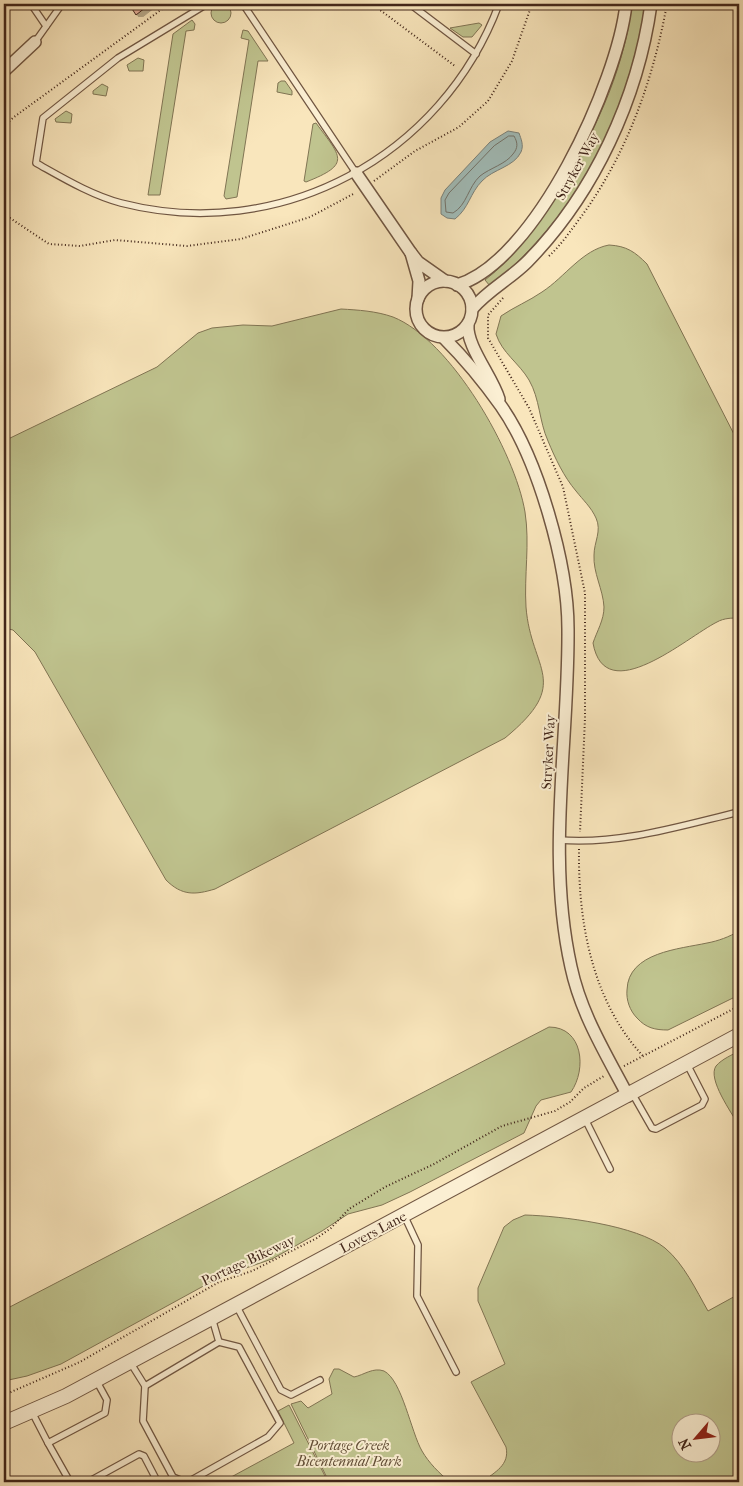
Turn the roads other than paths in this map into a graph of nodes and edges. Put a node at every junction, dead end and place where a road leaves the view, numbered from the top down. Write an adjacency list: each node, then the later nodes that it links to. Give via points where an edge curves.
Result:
1 (31, 4): 9 (lane)
2 (62, 4): 9 (lane)
3 (207, 4): 13 (lane, via 118,58 43,118 36,163 119,202 180,212 222,213 282,203)
4 (243, 4): 13 (lane)
5 (410, 4): 11 (lane)
6 (499, 4): 11 (lane)
7 (626, 4): 16 (street, Stryker Way, via 610,77 593,118 556,185 530,224 497,262 474,280)
8 (651, 4): 18 (street, Stryker Way, via 631,90 586,185 572,208 533,256)
9 (46, 26): 10 (lane)
10 (35, 42): 12 (street)
11 (476, 54): 13 (lane, via 445,96 406,138)
12 (4, 71)
13 (356, 173): 14 (street)
14 (411, 252): 15 (street, via 418,262); 17 (street, via 419,281)
15 (445, 281): 16 (street); 17 (street, via 428,286)
16 (457, 285): 18 (street, via 468,294)
17 (418, 300): 20 (street, Stryker Way, via 416,309 422,326)
18 (472, 309): 19 (street)
19 (468, 324): 20 (street, via 462,331); 21 (street, Stryker Way, via 469,338 491,377)
20 (444, 338): 21 (street, Stryker Way)
21 (502, 408): 23 (street, Stryker Way, via 547,507 565,597 568,664)
22 (739, 812): 23 (lane, via 612,840)
23 (559, 840): 26 (street, Stryker Way, via 559,873 575,984 592,1030)
24 (739, 1035): 25 (street, Lovers Lane)
25 (687, 1064): 26 (street, Lovers Lane); 26 (lane, via 705,1099 702,1104 656,1129 652,1128)
26 (630, 1095): 27 (street, Lovers Lane)
27 (584, 1119): 28 (lane); 29 (street, Lovers Lane)
28 (610, 1169)
29 (404, 1216): 30 (street, Lovers Lane); 34 (lane, via 418,1245 417,1296)
30 (236, 1305): 31 (street, Lovers Lane); 36 (lane, via 282,1390 291,1395)
31 (212, 1318): 32 (lane); 33 (street, Lovers Lane)
32 (220, 1342): 37 (lane); 44 (lane, via 239,1347 280,1423 268,1437)
33 (130, 1361): 35 (street, Lovers Lane); 37 (lane)
34 (456, 1372)
35 (96, 1380): 38 (street, Lovers Lane); 40 (lane, via 107,1400 105,1413)
36 (320, 1380)
37 (145, 1386): 44 (lane, via 143,1421 173,1477)
38 (31, 1411): 39 (street, Lovers Lane); 40 (lane)
39 (4, 1424)
40 (48, 1443): 41 (lane)
41 (70, 1482)
42 (88, 1482): 43 (lane, via 139,1454 144,1456)
43 (154, 1482)
44 (186, 1482)

